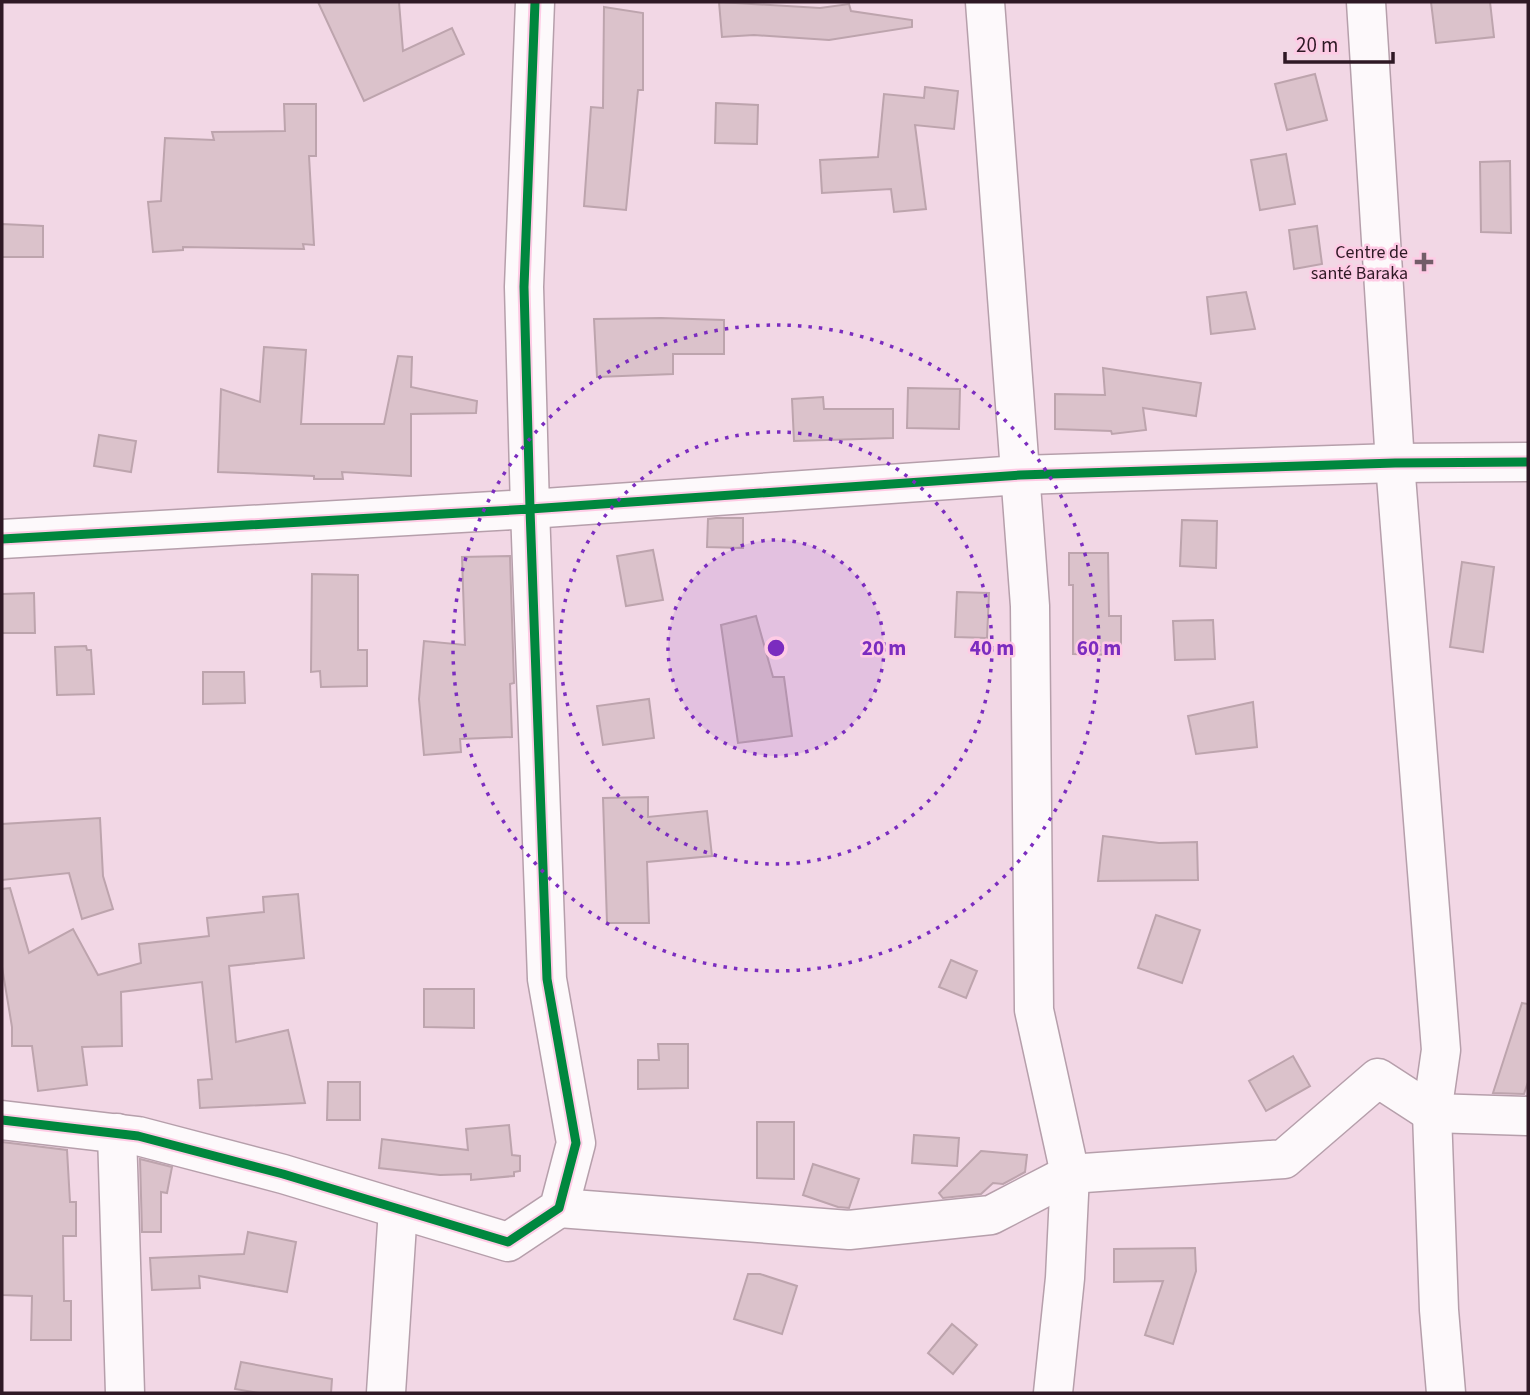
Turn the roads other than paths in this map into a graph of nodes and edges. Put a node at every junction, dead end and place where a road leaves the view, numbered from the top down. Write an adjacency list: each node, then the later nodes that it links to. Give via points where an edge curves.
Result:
1 (535, 2): 7 (street, via 524,287)
2 (985, 2): 6 (street)
3 (1366, 2): 5 (street)
4 (1528, 462): 5 (street)
5 (1395, 463): 6 (street); 9 (street, via 1441,1050)
6 (1020, 475): 7 (street); 13 (street, via 1030,606 1034,1010)
7 (530, 509): 8 (street); 14 (street, via 547,979 576,1143)
8 (2, 539)
9 (1432, 1113): 10 (street); 13 (street, via 1378,1078 1284,1159); 19 (street)
10 (1528, 1116)
11 (2, 1120): 12 (street)
12 (117, 1133): 15 (street, via 283,1174); 16 (street)
13 (1070, 1174): 14 (street, via 991,1215 849,1230); 18 (street)
14 (559, 1208): 15 (street, via 508,1242)
15 (398, 1209): 17 (street)
16 (125, 1393)
17 (386, 1393)
18 (1053, 1393)
19 (1446, 1393)

